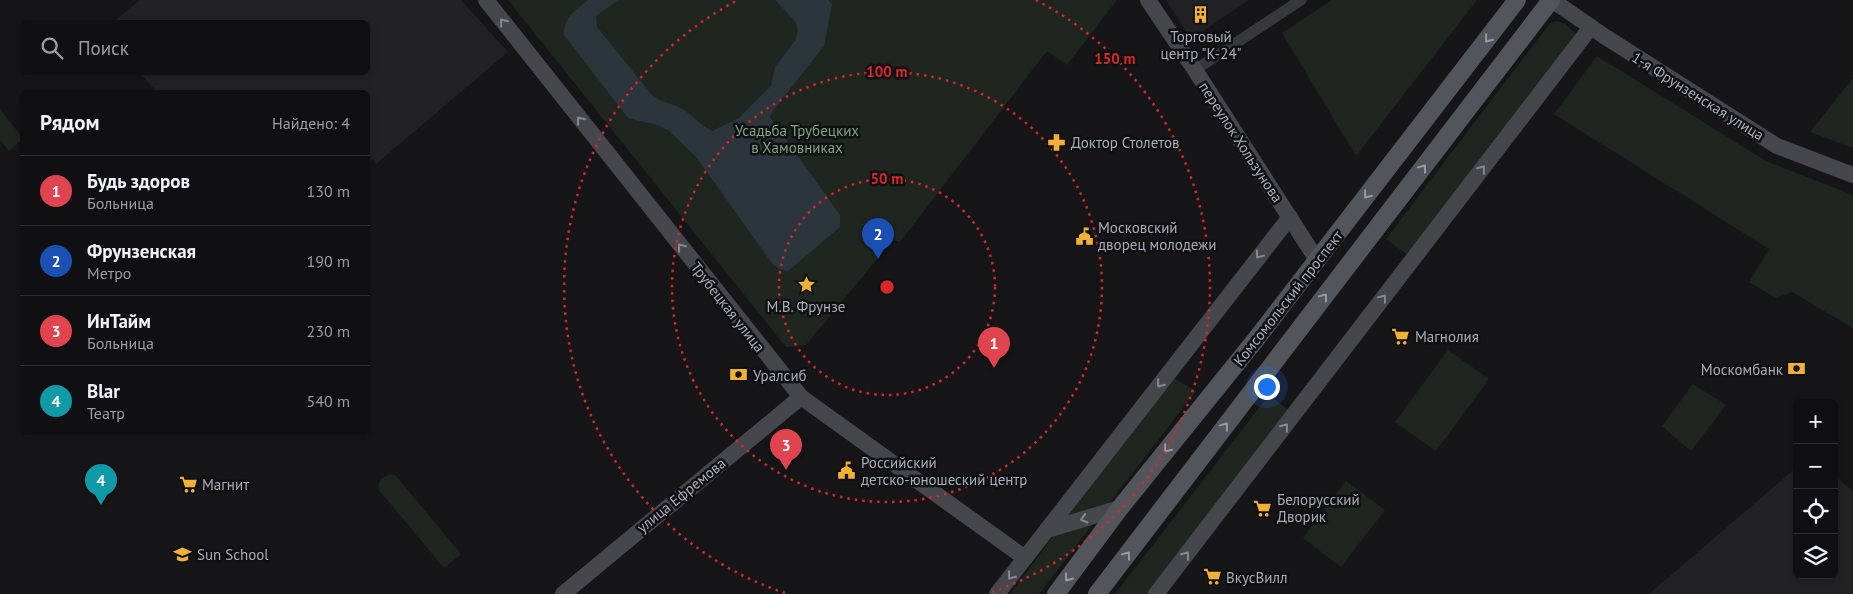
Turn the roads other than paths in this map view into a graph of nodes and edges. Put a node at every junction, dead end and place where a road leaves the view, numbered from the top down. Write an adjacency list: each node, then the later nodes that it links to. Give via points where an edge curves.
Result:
1 (486, 0): 11 (street, Трубецкая улица, one-way to 1)
2 (1148, 0): 7 (street, переулок Хользунова)
3 (1300, 0): 7 (street)
4 (1518, 0): 10 (main road, Комсомольский проспект, one-way to 10)
5 (1552, 0): 6 (street, 1-я Фрунзенская улица); 18 (main road, Комсомольский проспект, one-way to 5)
6 (1591, 27): 8 (street, 1-я Фрунзенская улица, via 1777,146); 19 (street, one-way to 6)
7 (1195, 70): 9 (street, переулок Хользунова)
8 (1853, 175)
9 (1290, 217): 10 (street, переулок Хользунова); 13 (street, one-way to 13)
10 (1317, 260): 12 (main road, Комсомольский проспект, one-way to 12)
11 (800, 397): 14 (street, Трубецкая улица); 15 (street, улица Ефремова)
12 (1120, 508): 13 (street, one-way to 13); 17 (main road, Комсомольский проспект, one-way to 17)
13 (1047, 530): 14 (street)
14 (1025, 558): 16 (street, one-way to 16)
15 (563, 594)
16 (997, 594)
17 (1056, 594)
18 (1097, 594)
19 (1156, 594)

